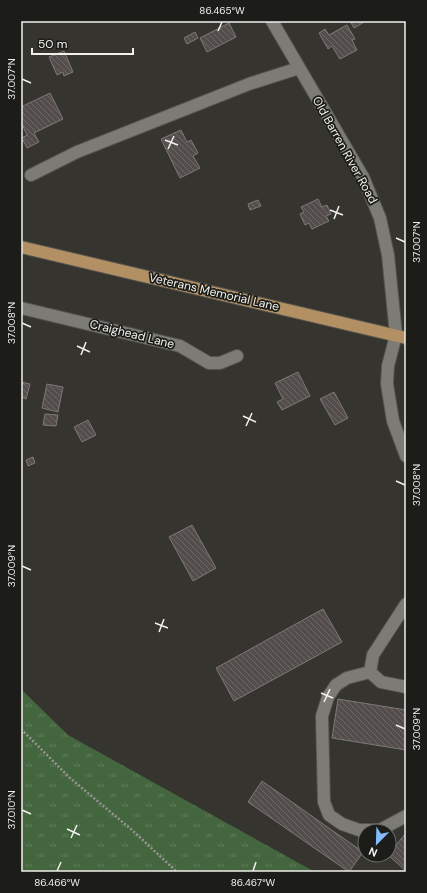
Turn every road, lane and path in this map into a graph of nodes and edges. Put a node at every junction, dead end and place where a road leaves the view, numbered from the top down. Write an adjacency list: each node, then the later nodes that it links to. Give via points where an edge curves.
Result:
1 (272, 21): 2 (street, Old Barren River Road)
2 (299, 68): 3 (street, via 249,84 77,152); 6 (street, Old Barren River Road, via 363,177 380,218)
3 (31, 175)
4 (21, 247): 6 (main road, Veterans Memorial Lane)
5 (21, 308): 7 (street, Craighead Lane, via 180,346 209,363 220,363)
6 (401, 336): 8 (street, via 389,361 387,384 393,421)
7 (237, 356)
8 (406, 456)
9 (406, 604): 10 (street, via 373,655)
10 (370, 672): 11 (street, via 381,682); 13 (street, via 347,678 336,685 328,697 322,716 324,802 329,815 342,824 359,830 380,830)
11 (406, 687)
12 (21, 729): 14 (path, via 70,778)
13 (406, 816)
14 (177, 872)

